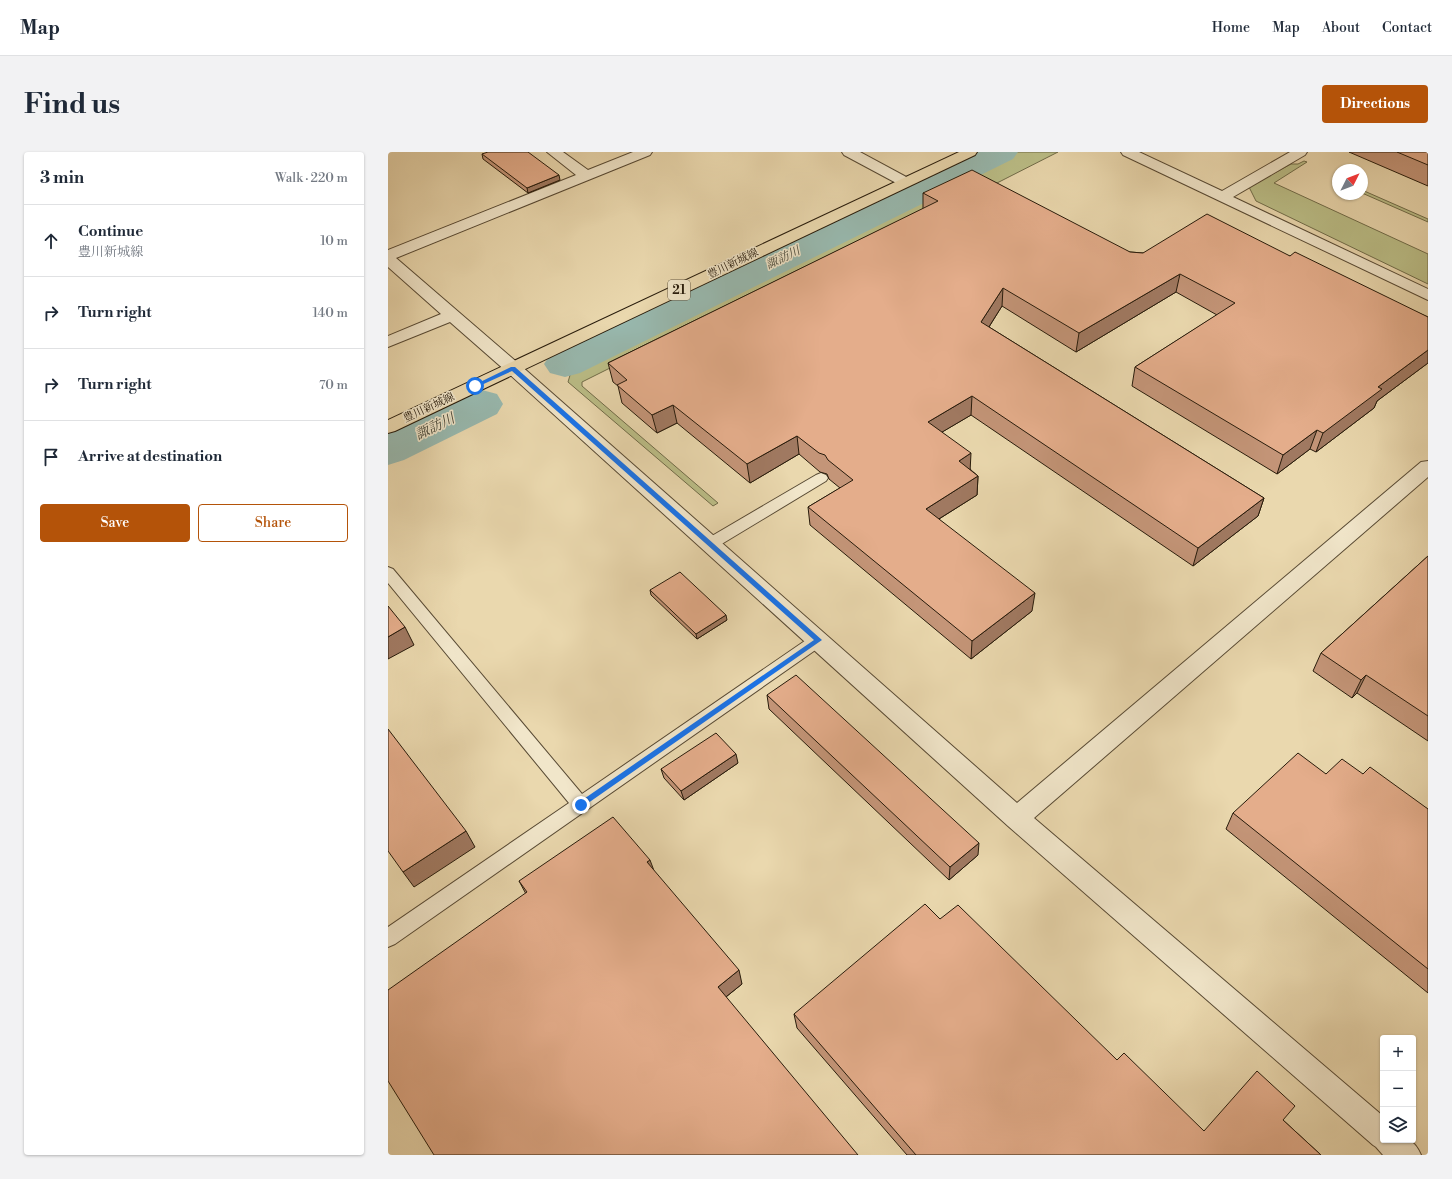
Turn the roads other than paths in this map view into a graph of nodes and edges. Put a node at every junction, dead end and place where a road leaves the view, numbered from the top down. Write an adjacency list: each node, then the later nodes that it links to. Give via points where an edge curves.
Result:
1 (554, 152): 7 (street)
2 (645, 152): 7 (street)
3 (849, 152): 8 (street)
4 (970, 152): 8 (main road, 豊川新城線 / 21)
5 (1128, 152): 9 (street)
6 (1300, 152): 9 (street)
7 (587, 176): 10 (street)
8 (905, 182): 14 (main road, 豊川新城線 / 21)
9 (1222, 197): 11 (street)
10 (388, 258): 12 (street)
11 (1428, 295)
12 (452, 315): 13 (street); 14 (street)
13 (388, 342)
14 (513, 368): 15 (main road, 豊川新城線 / 21); 18 (street)
15 (388, 427)
16 (1428, 467): 22 (street)
17 (821, 478): 18 (lane)
18 (710, 544): 20 (street)
19 (388, 573): 21 (lane)
20 (818, 640): 21 (lane); 22 (street)
21 (581, 805): 23 (lane)
22 (1017, 818): 24 (street)
23 (388, 938)
24 (1380, 1132)
25 (1392, 1143): 26 (street)
26 (1406, 1155)

